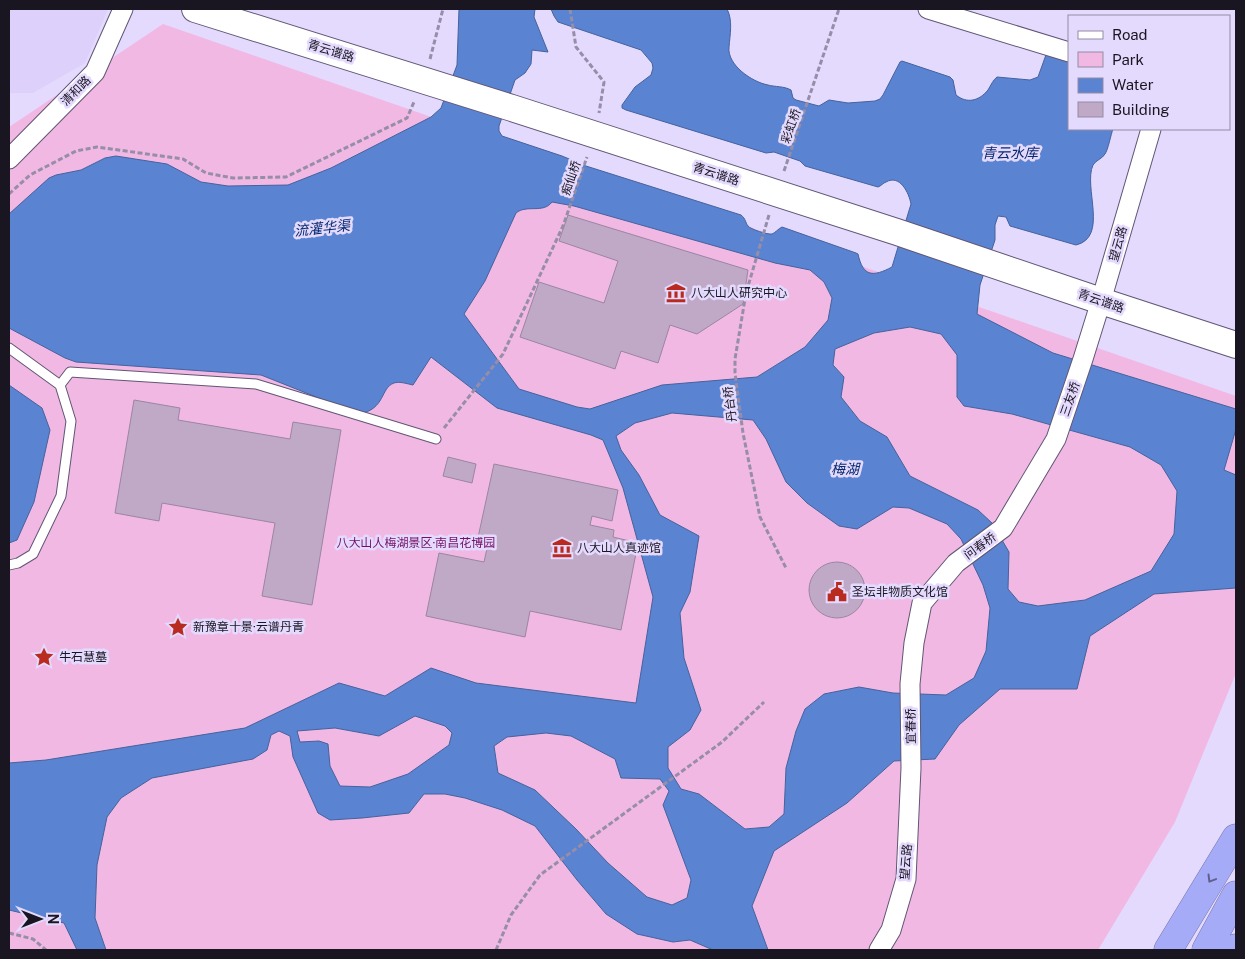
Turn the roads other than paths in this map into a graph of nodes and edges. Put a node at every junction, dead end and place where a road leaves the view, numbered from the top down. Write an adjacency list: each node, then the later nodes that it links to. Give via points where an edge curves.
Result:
1 (122, 9): 6 (street, 清和路, via 95,72)
2 (195, 9): 7 (street, 青云谱路, via 897,232)
3 (928, 9): 4 (street)
4 (1068, 52)
5 (1151, 130): 7 (street, 望云路)
6 (9, 159)
7 (1101, 301): 8 (street, 青云谱路); 10 (street, 望云路)
8 (1236, 345)
9 (9, 348): 11 (lane)
10 (1084, 359): 13 (street, 三友桥, via 1056,439)
11 (60, 385): 12 (lane, via 70,372 256,384); 14 (lane, via 71,421 61,496 33,554)
12 (436, 439)
13 (1004, 528): 15 (street, 问春桥, via 956,563 922,603)
14 (9, 565)
15 (910, 684): 16 (street, 宜春桥)
16 (911, 768): 20 (street, 望云路, via 906,879 891,930)
17 (1236, 838): 21 (highway, one-way to 21)
18 (1236, 895): 19 (highway)
19 (1206, 949)
20 (879, 950)
21 (1168, 950)

